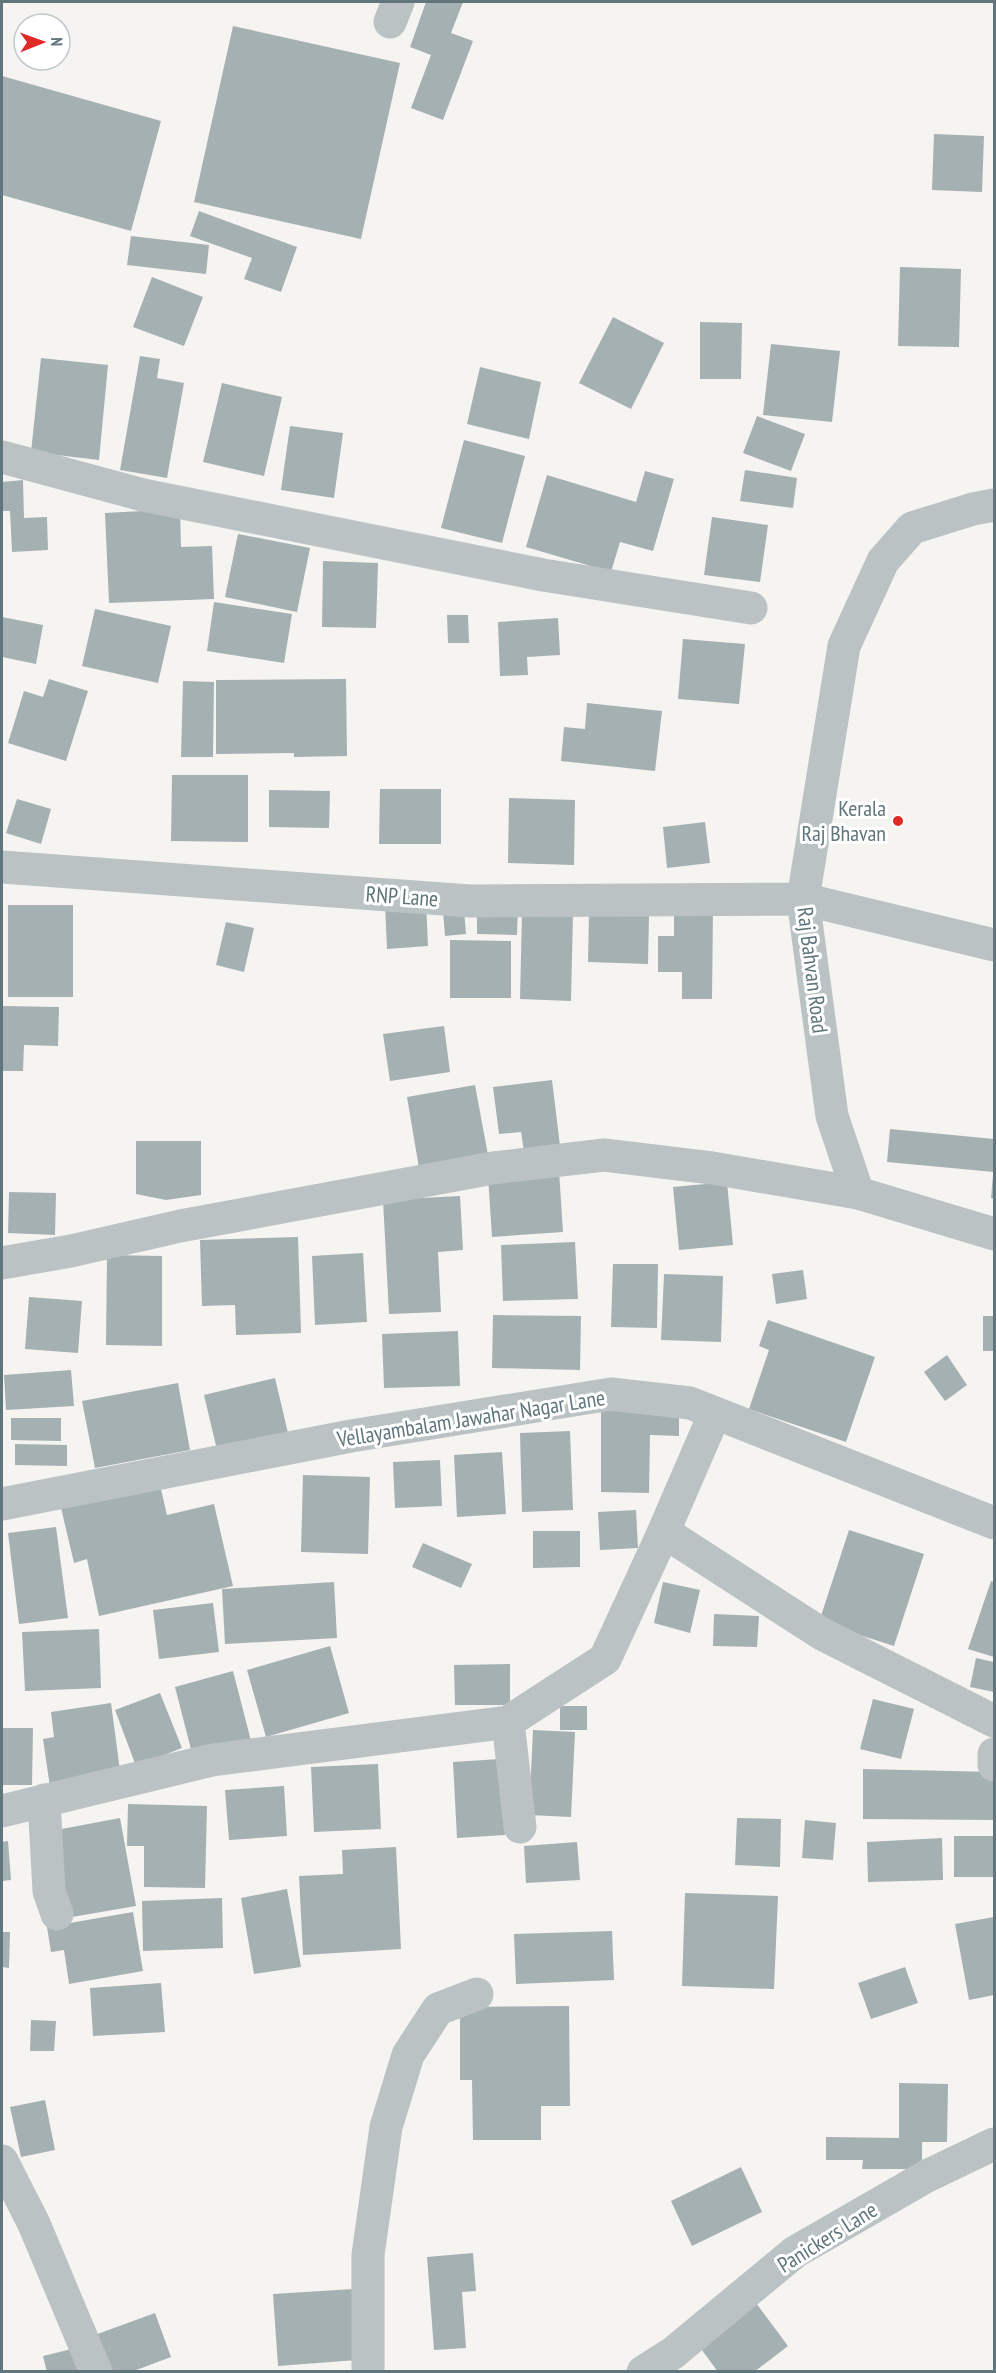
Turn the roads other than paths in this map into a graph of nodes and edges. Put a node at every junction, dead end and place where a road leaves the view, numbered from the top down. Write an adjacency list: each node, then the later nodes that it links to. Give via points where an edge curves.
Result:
1 (2, 457): 3 (street, via 143,495 543,575)
2 (994, 505): 5 (street, Raj Bahvan Road, via 912,528 883,561 843,646)
3 (751, 608)
4 (2, 867): 5 (street, RNP Lane, via 470,901)
5 (803, 899): 6 (street, RNP Lane); 7 (street, Raj Bahvan Road, via 832,1116)
6 (994, 945)
7 (858, 1193): 8 (street); 9 (street, via 712,1168 604,1155 493,1168)
8 (994, 1234)
9 (2, 1263)
10 (715, 1413): 11 (street, Vellayambalam Jawahar Nagar Lane, via 690,1404 611,1395 351,1436); 12 (street, Vellayambalam Jawahar Nagar Lane); 13 (street)
11 (2, 1504)
12 (994, 1523)
13 (664, 1532): 14 (street, via 822,1634); 15 (street, via 605,1659)
14 (994, 1721)
15 (508, 1722): 18 (street, via 212,1760); 20 (street)
16 (994, 1754): 17 (street)
17 (994, 1765)
18 (44, 1800): 19 (street); 21 (street, via 49,1891)
19 (2, 1811)
20 (520, 1827)
21 (57, 1914)
22 (477, 1994): 26 (street, via 438,2009 408,2055 386,2127 368,2255)
23 (994, 2144): 27 (street, Panickers Lane, via 927,2176 795,2252 673,2353)
24 (2, 2161): 25 (street, via 34,2224)
25 (96, 2372)
26 (368, 2372)
27 (643, 2372)

